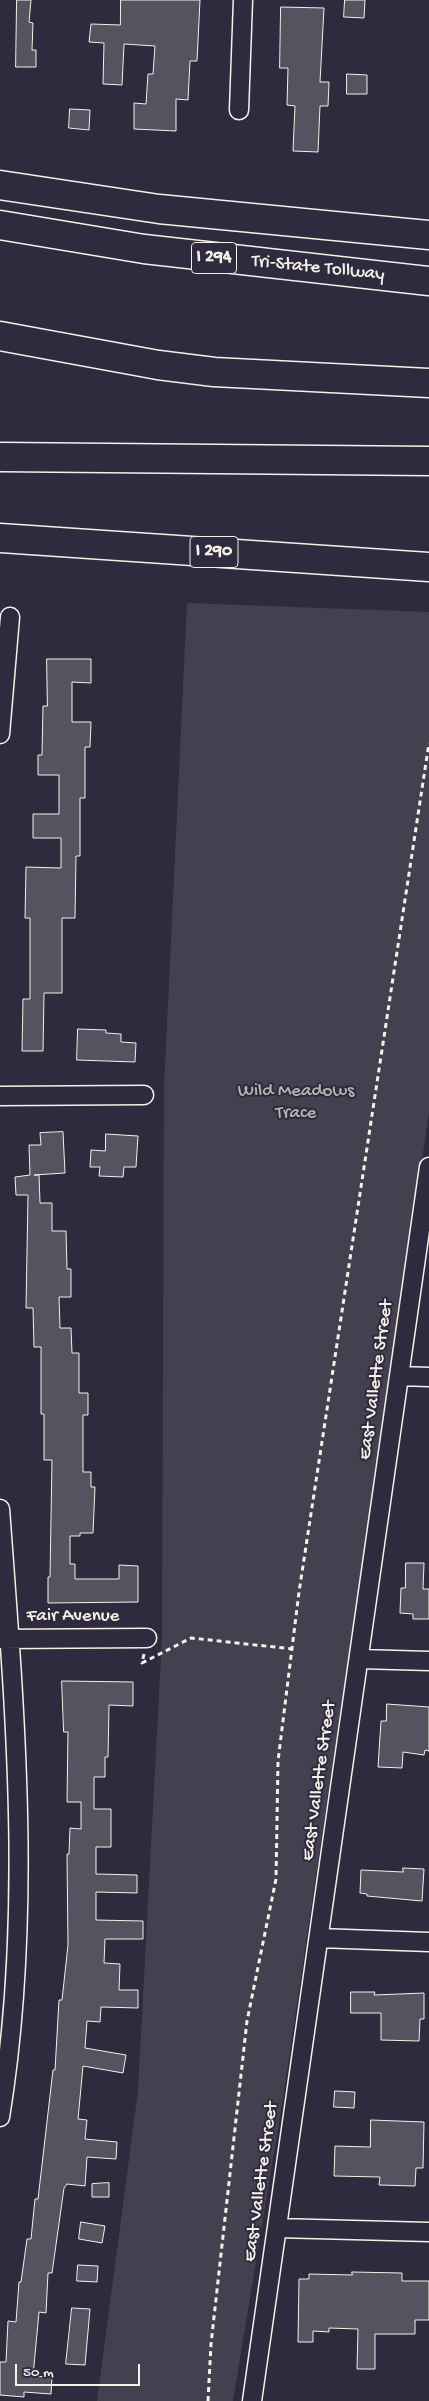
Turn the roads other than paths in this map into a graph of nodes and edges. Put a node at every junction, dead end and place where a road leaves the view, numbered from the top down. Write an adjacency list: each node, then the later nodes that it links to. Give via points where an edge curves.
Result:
1 (243, 0): 2 (street)
2 (239, 110)
3 (0, 185): 5 (highway, I 294, via 159,209)
4 (0, 225): 6 (highway, Tri-State Tollway / I 294, via 144,249)
5 (429, 235)
6 (429, 281)
7 (0, 336): 8 (highway, via 214,372)
8 (429, 383)
9 (0, 457): 10 (highway)
10 (429, 460)
11 (0, 538): 12 (highway, I 290)
12 (429, 567)
13 (10, 617): 14 (street)
14 (0, 734)
15 (144, 1095): 16 (street)
16 (0, 1096)
17 (429, 1167): 18 (street, East Vallette Street)
18 (399, 1376): 19 (street); 23 (street, East Vallette Street)
19 (429, 1377)
20 (0, 1509): 22 (street)
21 (147, 1638): 22 (street, Fair Avenue)
22 (5, 1639): 27 (street, via 18,1771 20,1848 18,1938)
23 (360, 1660): 24 (street); 25 (street, East Vallette Street)
24 (429, 1661)
25 (319, 1938): 26 (street); 28 (street, East Vallette Street)
26 (429, 1942)
27 (0, 2117)
28 (277, 2228): 29 (street); 30 (street, East Vallette Street)
29 (429, 2232)
30 (252, 2401)

